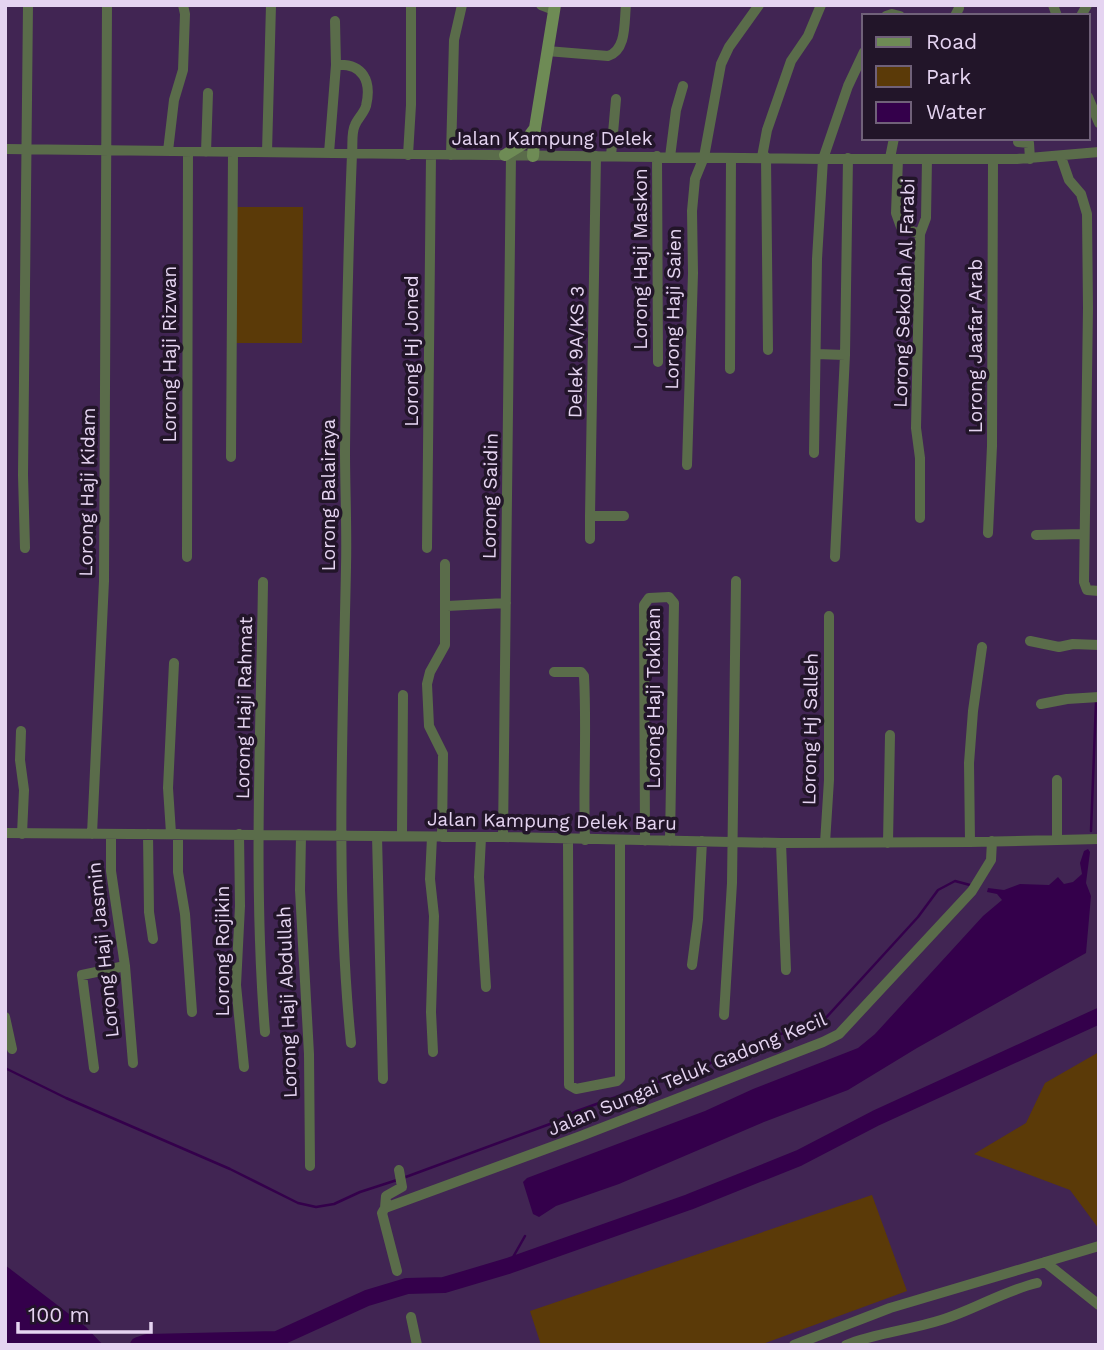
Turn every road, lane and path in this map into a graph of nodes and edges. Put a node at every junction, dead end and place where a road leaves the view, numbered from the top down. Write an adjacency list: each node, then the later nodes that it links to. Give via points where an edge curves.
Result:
1 (28, 5): 23 (street)
2 (107, 5): 24 (street, Lorong Haji Kidam)
3 (183, 5): 25 (street, via 183,70 174,100)
4 (271, 5): 29 (street)
5 (411, 5): 33 (street)
6 (461, 5): 35 (street, via 454,40)
7 (541, 5): 11 (street)
8 (626, 5): 13 (street, via 621,48 615,54)
9 (759, 5): 42 (street, Lorong Haji Saien, via 721,64)
10 (821, 5): 43 (street, via 791,61 767,130)
11 (554, 8): 13 (street)
12 (335, 21): 15 (street)
13 (547, 51): 19 (street)
14 (862, 56): 47 (street)
15 (336, 65): 31 (street); 32 (street, Lorong Balairaya, via 357,67 367,89 366,107 354,128)
16 (683, 86): 41 (street)
17 (208, 93): 27 (street)
18 (616, 99): 39 (street)
19 (535, 128): 36 (street); 37 (street)
20 (894, 140): 48 (street)
21 (1018, 140): 51 (street); 52 (street, via 1029,143)
22 (5, 149): 23 (street, Jalan Kampung Delek)
23 (27, 149): 24 (street, Jalan Kampung Delek); 69 (street)
24 (107, 150): 25 (street, Jalan Kampung Delek); 93 (street, Lorong Haji Kidam, via 103,617)
25 (169, 151): 26 (street, Jalan Kampung Delek)
26 (188, 152): 27 (street, Jalan Kampung Delek); 71 (street, Lorong Haji Rizwan)
27 (206, 152): 28 (street, Jalan Kampung Delek)
28 (233, 152): 29 (street, Jalan Kampung Delek); 60 (street)
29 (267, 152): 31 (street, Jalan Kampung Delek)
30 (1099, 152): 44 (street, Jalan Kampung Delek)
31 (329, 153): 32 (street, Jalan Kampung Delek)
32 (352, 154): 33 (street, Jalan Kampung Delek); 100 (street, Lorong Balairaya)
33 (408, 155): 34 (street, Jalan Kampung Delek)
34 (431, 155): 35 (street, Jalan Kampung Delek); 70 (street, Lorong Hj Joned)
35 (451, 155): 36 (street, Jalan Kampung Delek)
36 (508, 155): 37 (street, Jalan Kampung Delek); 77 (street, Lorong Saidin)
37 (533, 156): 38 (street, Jalan Kampung Delek)
38 (596, 156): 39 (street, Jalan Kampung Delek); 62 (street, Delek 9A/KS 3)
39 (611, 156): 40 (street, Jalan Kampung Delek)
40 (657, 156): 41 (street, Jalan Kampung Delek); 57 (street, Lorong Haji Maskon)
41 (670, 156): 42 (street, Jalan Kampung Delek)
42 (704, 157): 45 (street, Jalan Kampung Delek); 61 (street, Lorong Haji Saien, via 695,179 692,211)
43 (764, 157): 45 (street, Jalan Kampung Delek); 47 (street, Jalan Kampung Delek); 54 (street)
44 (1061, 157): 52 (street, Jalan Kampung Delek); 66 (street, via 1087,214)
45 (731, 158): 58 (street)
46 (848, 158): 47 (street, Jalan Kampung Delek); 48 (street, Jalan Kampung Delek); 56 (street)
47 (822, 159): 55 (street)
48 (894, 159): 49 (street, Jalan Kampung Delek); 53 (street, via 895,213 901,227)
49 (927, 159): 50 (street, Jalan Kampung Delek); 53 (street, Lorong Sekolah Al Farabi, via 926,218)
50 (993, 159): 51 (street, Jalan Kampung Delek); 65 (street, Lorong Jaafar Arab)
51 (1017, 159): 52 (street, Jalan Kampung Delek)
52 (1030, 159)
53 (920, 234): 64 (street, Lorong Sekolah Al Farabi, via 916,428)
54 (768, 350)
55 (816, 354): 56 (street); 59 (street)
56 (845, 355): 72 (street)
57 (658, 362)
58 (730, 369)
59 (814, 453)
60 (231, 457)
61 (687, 464)
62 (590, 516): 63 (street); 68 (street, Delek 9A/KS 3)
63 (624, 516)
64 (920, 518)
65 (988, 533)
66 (1084, 534): 67 (street); 76 (street, via 1084,587)
67 (1036, 535)
68 (590, 539)
69 (25, 548)
70 (427, 548)
71 (187, 557)
72 (835, 557)
73 (445, 564): 78 (street)
74 (736, 581): 114 (street)
75 (263, 582): 98 (street, Lorong Haji Rahmat)
76 (1097, 591)
77 (506, 603): 78 (street); 104 (street, Lorong Saidin)
78 (447, 606): 103 (street, via 444,645 427,684 429,726 443,754)
79 (829, 616): 118 (street, Lorong Hj Salleh)
80 (1030, 641): 81 (street, via 1059,647)
81 (1099, 645)
82 (982, 647): 116 (street, via 969,763)
83 (174, 663): 96 (street, via 169,788)
84 (554, 672): 109 (street, via 581,672 584,676)
85 (403, 695): 102 (street)
86 (1092, 697): 87 (street)
87 (1041, 704)
88 (21, 731): 92 (street)
89 (890, 735): 119 (street)
90 (1058, 780): 108 (street)
91 (5, 833): 92 (street, Jalan Kampung Delek Baru)
92 (22, 834): 93 (street, Jalan Kampung Delek Baru)
93 (92, 834): 94 (street, Jalan Kampung Delek Baru)
94 (111, 834): 95 (street, Jalan Kampung Delek Baru); 122 (street, Lorong Haji Jasmin, via 111,871)
95 (148, 834): 96 (street, Jalan Kampung Delek Baru); 120 (street)
96 (175, 834): 97 (street, Jalan Kampung Delek Baru); 125 (street)
97 (239, 834): 98 (street, Jalan Kampung Delek Baru); 133 (street, Lorong Rojikin, via 236,985)
98 (260, 835): 99 (street, Jalan Kampung Delek Baru); 128 (street, Lorong Haji Rahmat)
99 (301, 836): 100 (street, Jalan Kampung Delek Baru); 136 (street, Lorong Haji Abdullah)
100 (343, 836): 101 (street, Jalan Kampung Delek Baru); 129 (street, Lorong Balairaya)
101 (377, 836): 102 (street, Jalan Kampung Delek Baru); 135 (street)
102 (402, 836): 103 (street, Jalan Kampung Delek Baru)
103 (437, 837): 105 (street, Jalan Kampung Delek Baru); 131 (street, via 430,879)
104 (503, 837): 105 (street, Jalan Kampung Delek Baru); 107 (street, Jalan Kampung Delek Baru)
105 (481, 838): 124 (street)
106 (1099, 838): 108 (street, Jalan Kampung Delek Baru)
107 (568, 839): 109 (street, Jalan Kampung Delek Baru); 110 (street, via 569,1085 576,1089 620,1078)
108 (1057, 839): 115 (street, Jalan Kampung Delek Baru)
109 (586, 841): 110 (street, Jalan Kampung Delek Baru)
110 (620, 841): 111 (street, Jalan Kampung Delek Baru)
111 (645, 841): 112 (street, Jalan Kampung Delek Baru); 112 (street, Lorong Haji Tokiban, via 644,605 649,598 668,597 674,603)
112 (670, 841): 113 (street, Jalan Kampung Delek Baru)
113 (702, 841): 114 (street, Jalan Kampung Delek Baru); 121 (street)
114 (732, 841): 117 (street, Jalan Kampung Delek Baru); 126 (street)
115 (992, 841): 116 (street, Jalan Kampung Delek Baru); 138 (street, Jalan Sungai Teluk Gadong Kecil, via 991,860 972,891 839,1034)
116 (970, 842): 119 (street, Jalan Kampung Delek Baru)
117 (781, 843): 118 (street, Jalan Kampung Delek Baru); 123 (street)
118 (825, 843): 119 (street, Jalan Kampung Delek Baru)
119 (888, 843)
120 (153, 939)
121 (692, 965)
122 (125, 966): 132 (street, Lorong Haji Jasmin); 134 (street, via 82,975)
123 (786, 970)
124 (485, 987)
125 (192, 1012)
126 (724, 1015)
127 (5, 1017): 130 (street)
128 (265, 1032)
129 (351, 1043)
130 (12, 1049)
131 (433, 1052)
132 (133, 1063)
133 (244, 1067)
134 (94, 1068)
135 (383, 1079)
136 (310, 1166)
137 (399, 1170): 138 (street, via 402,1188 384,1199)
138 (388, 1206): 141 (street, via 382,1213)
139 (1099, 1246): 140 (street)
140 (1045, 1262): 143 (street); 145 (street)
141 (397, 1271)
142 (1037, 1283): 146 (street, via 945,1318)
143 (1099, 1305)
144 (411, 1317): 147 (street)
145 (855, 1322): 146 (street); 148 (street)
146 (859, 1342): 149 (street)
147 (417, 1345)
148 (794, 1345)
149 (846, 1345)

